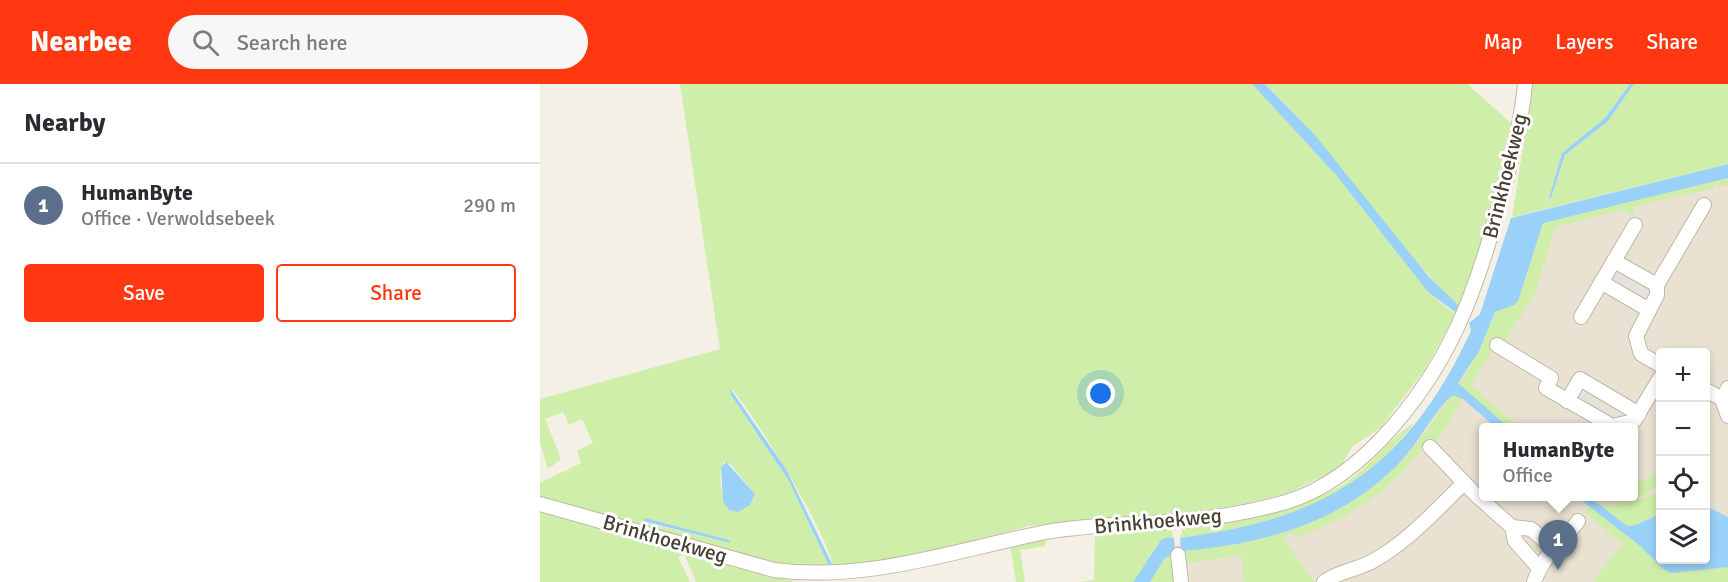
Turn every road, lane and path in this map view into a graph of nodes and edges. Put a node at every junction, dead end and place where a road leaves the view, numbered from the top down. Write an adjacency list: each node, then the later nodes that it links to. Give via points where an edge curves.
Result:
1 (1525, 84): 23 (street, Brinkhoekweg, via 1519,126 1489,244 1448,345 1404,411 1372,448 1345,472 1315,490 1234,515 1058,530 904,569 852,576 810,576 774,570)
2 (1704, 205): 6 (street)
3 (1635, 225): 4 (street)
4 (1614, 261): 5 (street); 6 (street)
5 (1601, 282): 7 (street); 8 (street)
6 (1657, 285): 7 (street, via 1657,295)
7 (1649, 310): 10 (street, via 1635,340 1641,354)
8 (1581, 317)
9 (1497, 345): 14 (street, via 1551,378 1546,388)
10 (1656, 363)
11 (1656, 385): 15 (street)
12 (1710, 391): 13 (street)
13 (1725, 393): 16 (street)
14 (1567, 401): 15 (street, via 1580,379); 17 (street)
15 (1639, 414): 18 (street, via 1634,421)
16 (1728, 416)
17 (1607, 423)
18 (1625, 423)
19 (1430, 447): 20 (street)
20 (1464, 483): 21 (street); 30 (street, via 1402,543 1369,563 1349,568)
21 (1479, 497)
22 (1484, 501): 25 (street)
23 (540, 504)
24 (1578, 521): 26 (street, via 1563,542)
25 (1512, 527): 26 (street, via 1531,529); 28 (street, via 1515,541)
26 (1552, 547): 28 (street)
27 (1179, 555): 29 (street)
28 (1539, 568): 31 (street)
29 (1181, 582)
30 (1324, 582)
31 (1534, 582)

